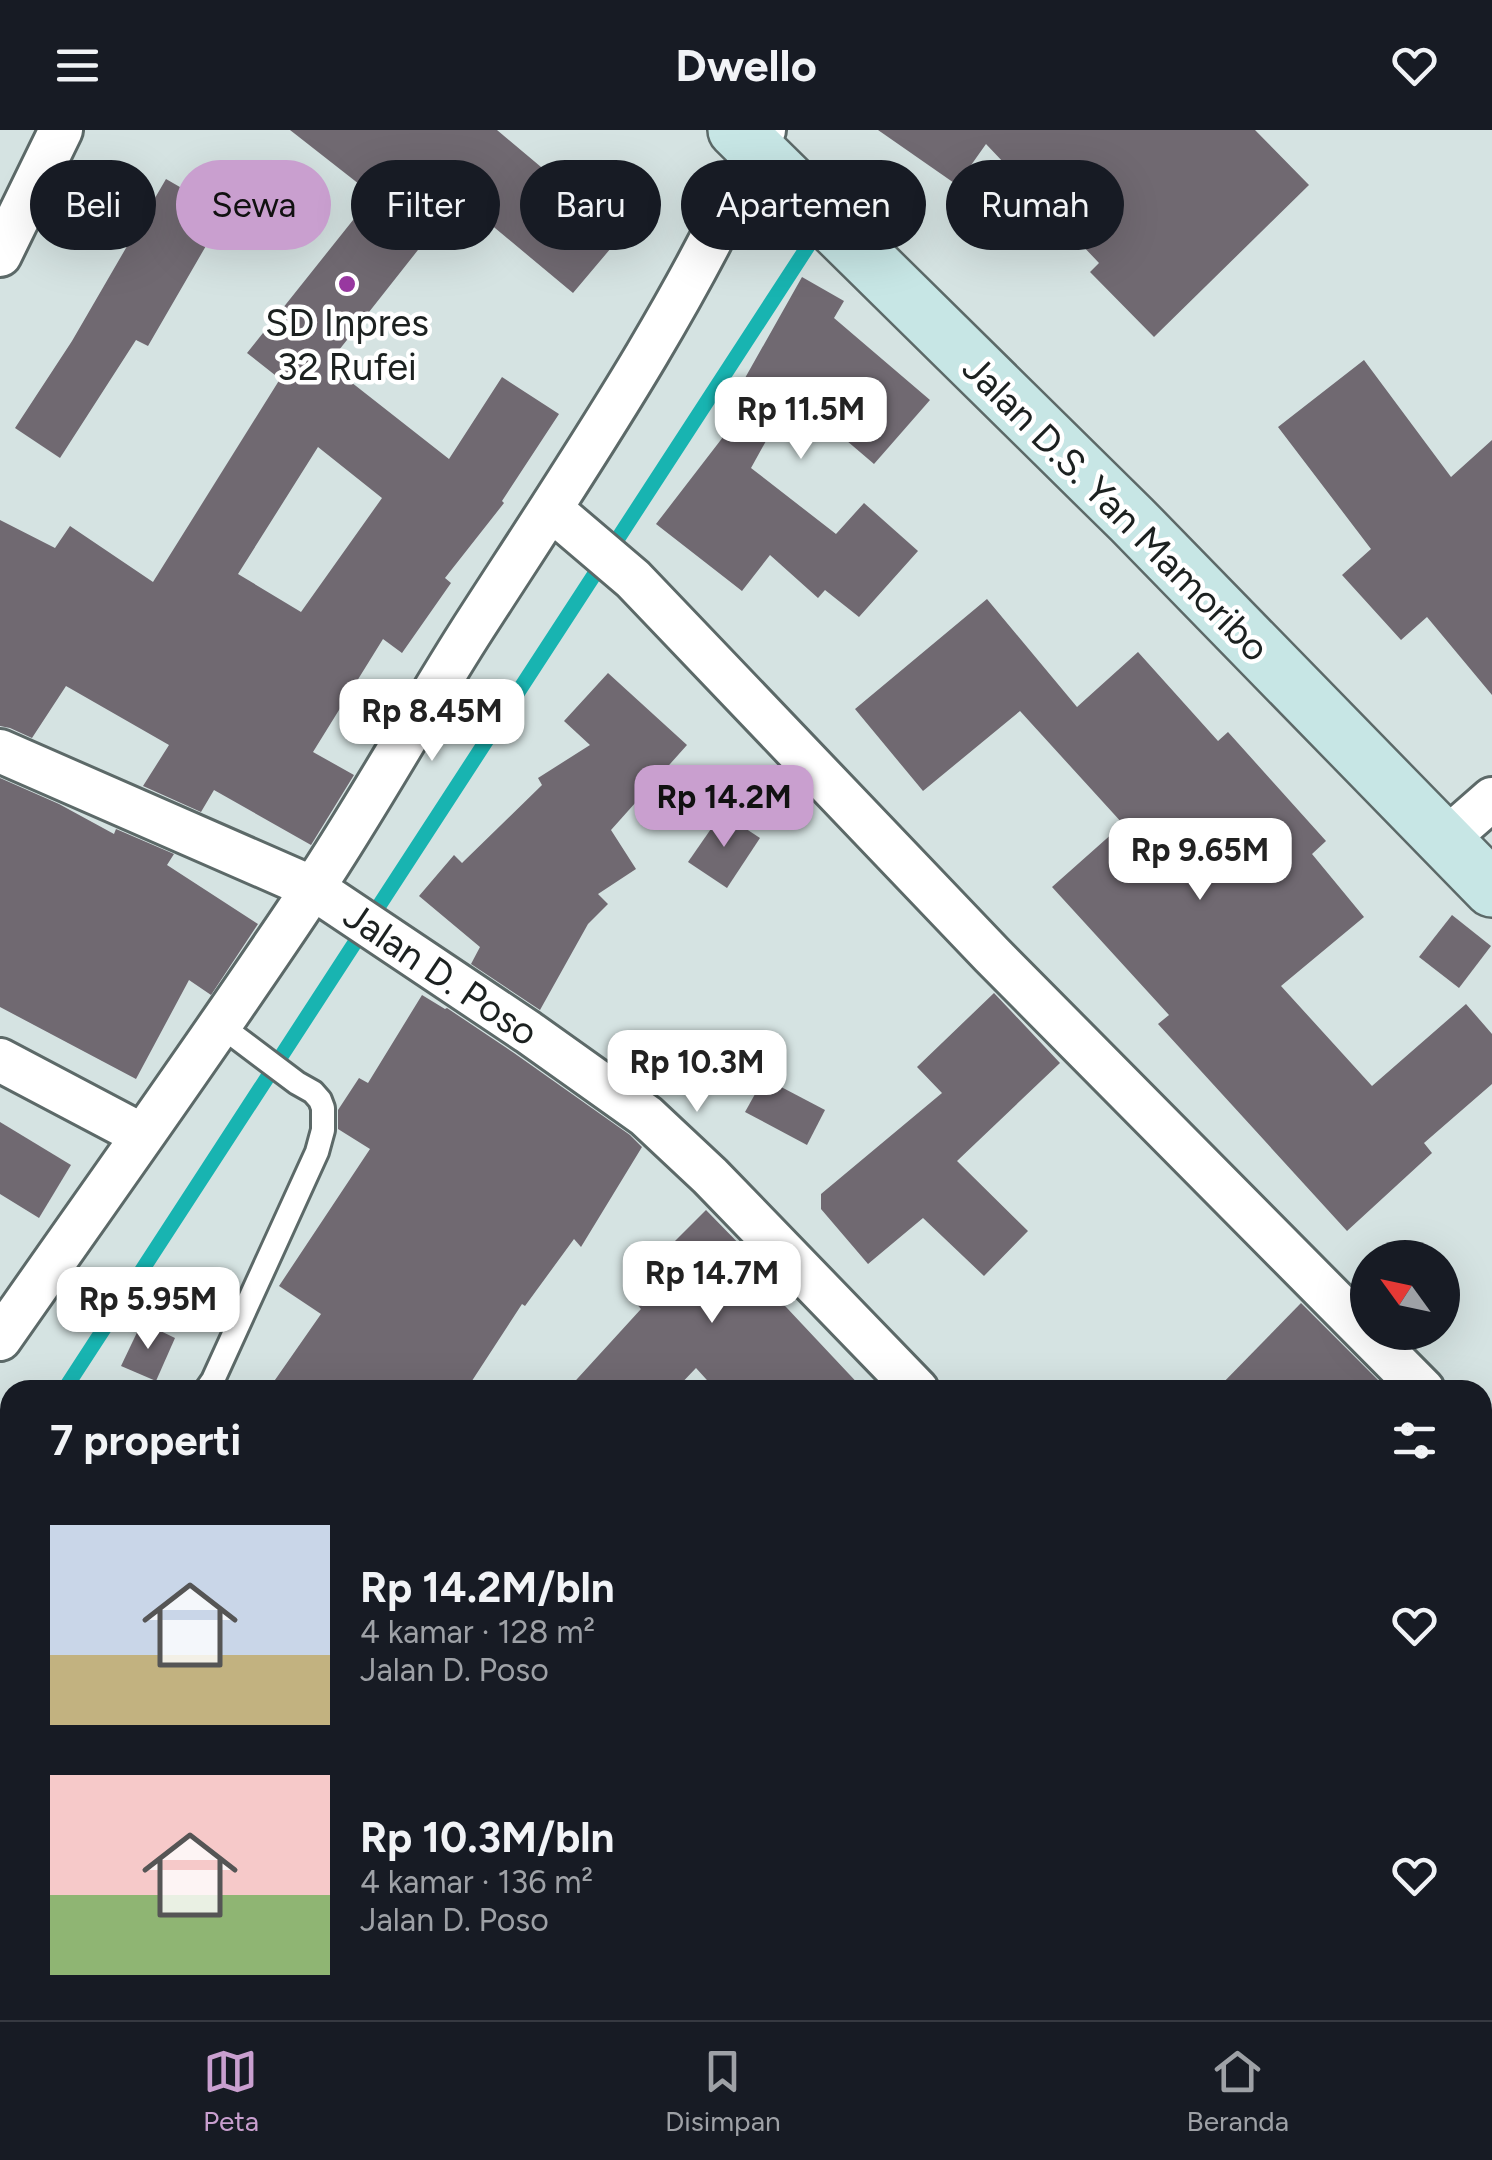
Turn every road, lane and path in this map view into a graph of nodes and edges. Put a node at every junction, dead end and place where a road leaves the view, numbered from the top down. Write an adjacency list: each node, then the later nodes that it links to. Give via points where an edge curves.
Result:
1 (60, 130): 3 (street)
2 (751, 137): 4 (street, via 729,207); 7 (street, Jalan D.S. Yan Mamoribo)
3 (0, 255)
4 (566, 523): 9 (street, via 469,636); 16 (street, via 633,578 992,955)
5 (0, 751): 9 (street, Jalan D. Poso)
6 (1492, 799): 7 (street)
7 (1444, 841): 8 (street, Jalan D.S. Yan Mamoribo)
8 (1492, 889)
9 (330, 899): 10 (street); 15 (street, Jalan D. Poso, via 646,1116)
10 (220, 1025): 12 (street); 14 (lane, via 313,1092 323,1130)
11 (0, 1060): 12 (street)
12 (142, 1134): 13 (street)
13 (0, 1339)
14 (219, 1380)
15 (907, 1380)
16 (1412, 1380)

